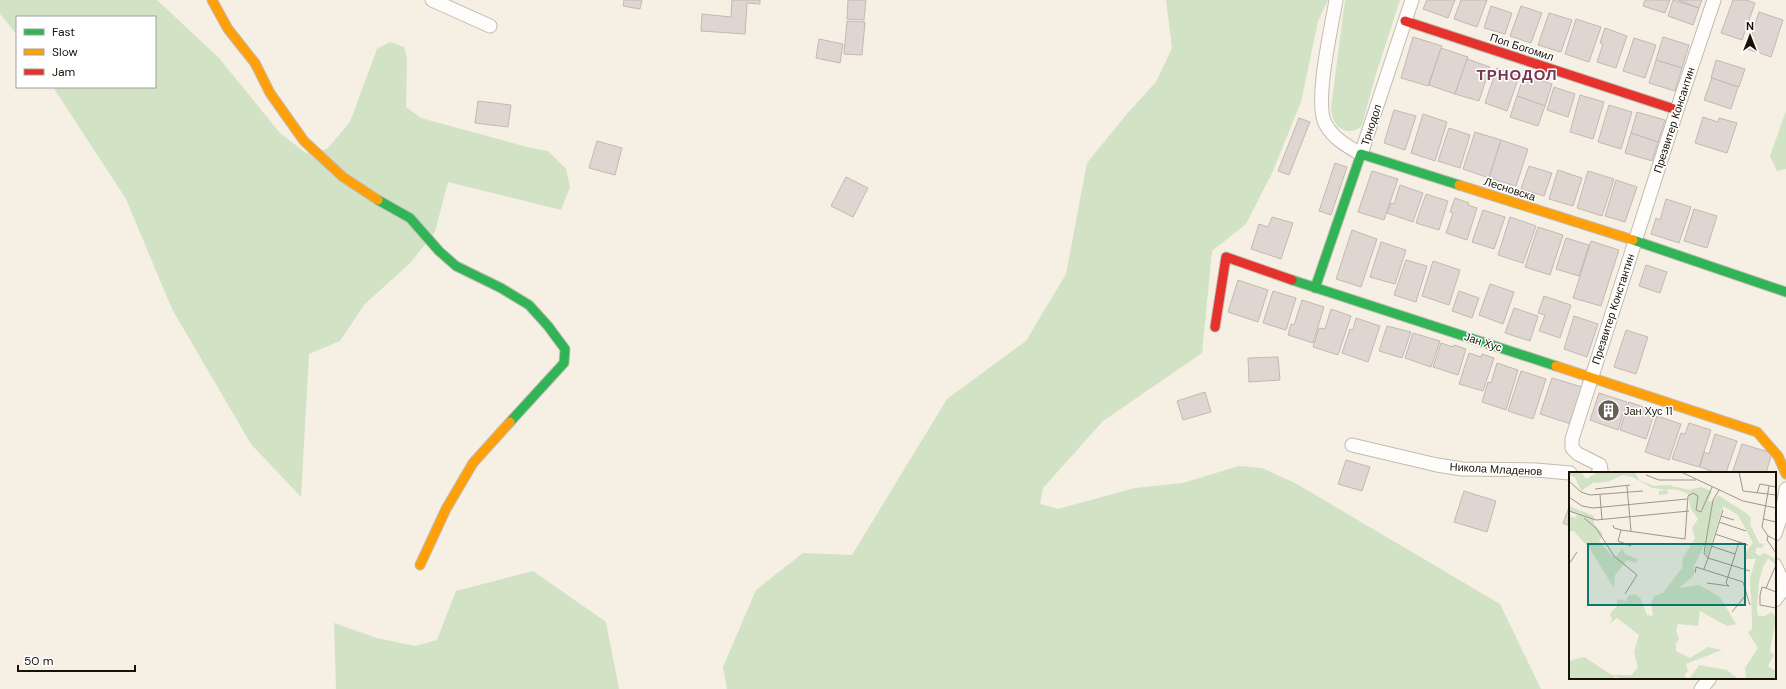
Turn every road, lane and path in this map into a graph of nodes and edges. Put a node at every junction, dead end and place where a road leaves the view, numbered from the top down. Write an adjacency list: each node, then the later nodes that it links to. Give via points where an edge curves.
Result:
1 (212, 0): 21 (street, via 228,29 255,63 270,93 304,141 343,177 410,218 456,266 529,305 565,348 564,363 473,463 446,508)
2 (432, 0): 7 (street)
3 (1336, 0): 9 (street, Трнодол, via 1321,102 1324,124 1337,140)
4 (1412, 0): 6 (street, Трнодол)
5 (1714, 0): 8 (street, Презвитер Консантин)
6 (1405, 22): 8 (street, Поп Богомил); 9 (street, Трнодол)
7 (490, 26)
8 (1677, 110): 10 (street, Презвитер Консантин)
9 (1361, 154): 10 (street, Лесновска); 11 (street)
10 (1635, 241): 12 (street, Лесновска); 14 (street, Презвитер Константин)
11 (1316, 288): 13 (street, Јан Хус, via 1226,257); 14 (street, Јан Хус)
12 (1786, 292)
13 (1215, 327)
14 (1591, 378): 16 (street, via 1572,439 1572,448 1578,454 1600,465 1602,470); 18 (street, Јан Хус, via 1757,432 1775,449)
15 (1352, 445): 17 (street, Никола Младенов, via 1462,469)
16 (1599, 472)
17 (1569, 473)
18 (1786, 474)
19 (1786, 489): 20 (street)
20 (1776, 531)
21 (420, 565)
22 (1776, 567): 23 (street)
23 (1786, 588): 24 (street)
24 (1776, 599)
25 (1709, 679): 26 (street)
26 (1701, 689)

